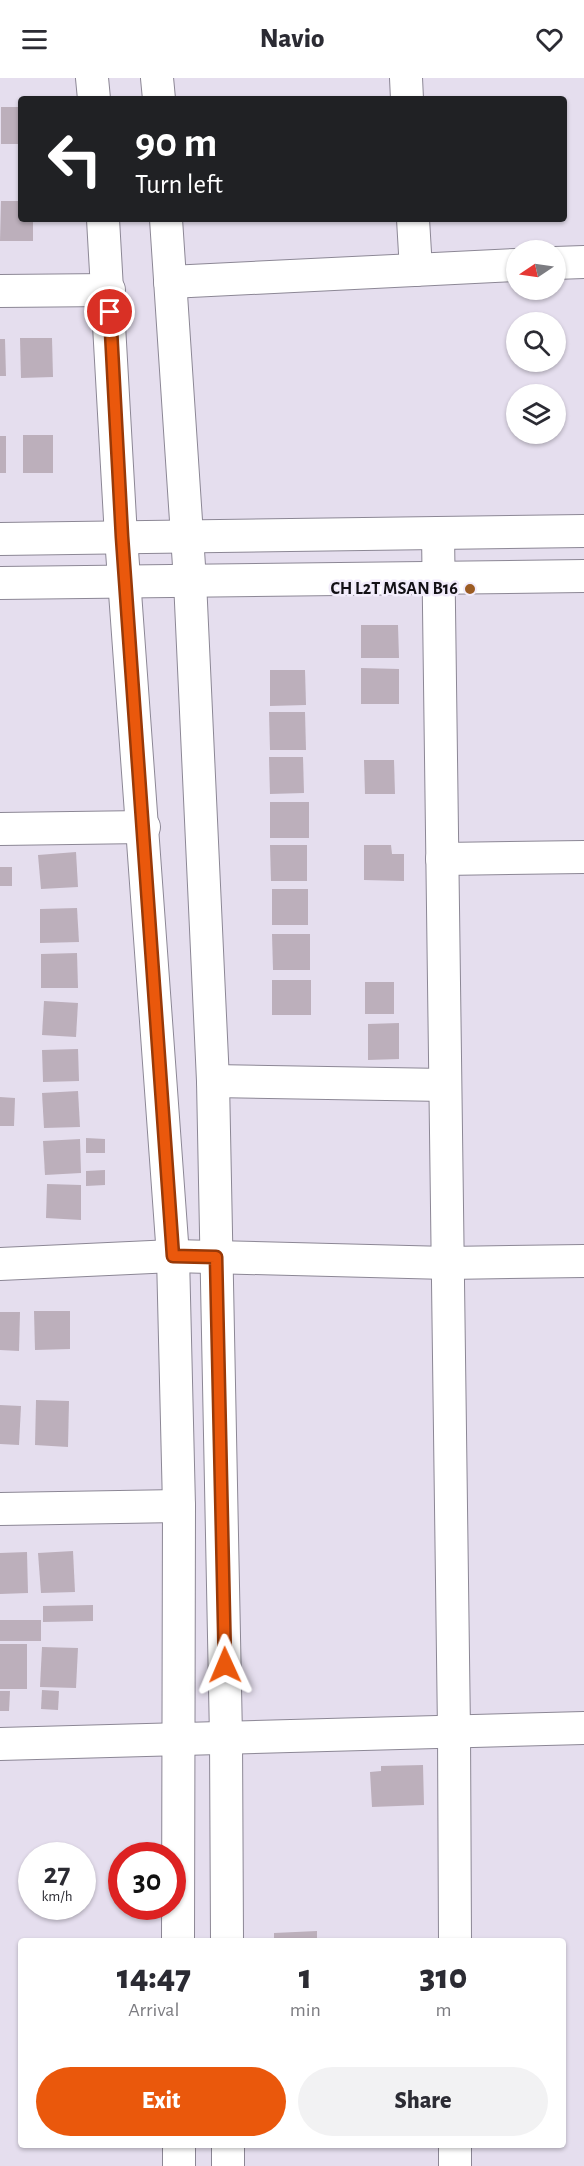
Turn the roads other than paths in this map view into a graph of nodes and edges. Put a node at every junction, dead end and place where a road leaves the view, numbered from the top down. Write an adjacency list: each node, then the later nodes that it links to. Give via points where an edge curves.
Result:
1 (92, 78): 4 (street)
2 (157, 78): 5 (street)
3 (406, 78): 6 (street)
4 (94, 96)
5 (159, 96)
6 (407, 96)
7 (103, 222): 15 (street)
8 (166, 222): 14 (street)
9 (413, 222): 13 (street)
10 (584, 262): 11 (street)
11 (566, 263)
12 (506, 266): 13 (street)
13 (416, 270): 14 (street)
14 (170, 282): 19 (street)
15 (108, 290): 16 (street); 20 (street)
16 (0, 291)
17 (584, 531): 18 (street)
18 (438, 533): 19 (street); 23 (street)
19 (186, 536): 20 (street); 24 (street)
20 (122, 537): 21 (street); 25 (street)
21 (0, 539)
22 (584, 576): 23 (street)
23 (438, 578): 24 (street); 30 (street)
24 (190, 581): 25 (street); 31 (street)
25 (125, 582): 26 (street); 27 (street)
26 (0, 583)
27 (144, 827): 28 (street); 33 (street)
28 (0, 829)
29 (584, 857): 30 (street)
30 (442, 859): 32 (street)
31 (213, 1081): 32 (street); 34 (street)
32 (445, 1085): 36 (street)
33 (173, 1256): 34 (street); 37 (street); 38 (street)
34 (216, 1257): 36 (street); 42 (street)
35 (584, 1261): 36 (street)
36 (447, 1263): 41 (street)
37 (0, 1264)
38 (179, 1506): 39 (street); 43 (street)
39 (0, 1509)
40 (584, 1728): 41 (street)
41 (454, 1731): 42 (street); 47 (street)
42 (226, 1737): 43 (street); 46 (street)
43 (178, 1738): 44 (street); 45 (street)
44 (0, 1744)
45 (178, 1938)
46 (227, 1938)
47 (455, 1938)
48 (179, 2148): 51 (street)
49 (228, 2148): 52 (street)
50 (455, 2148): 53 (street)
51 (179, 2166)
52 (228, 2166)
53 (455, 2166)

